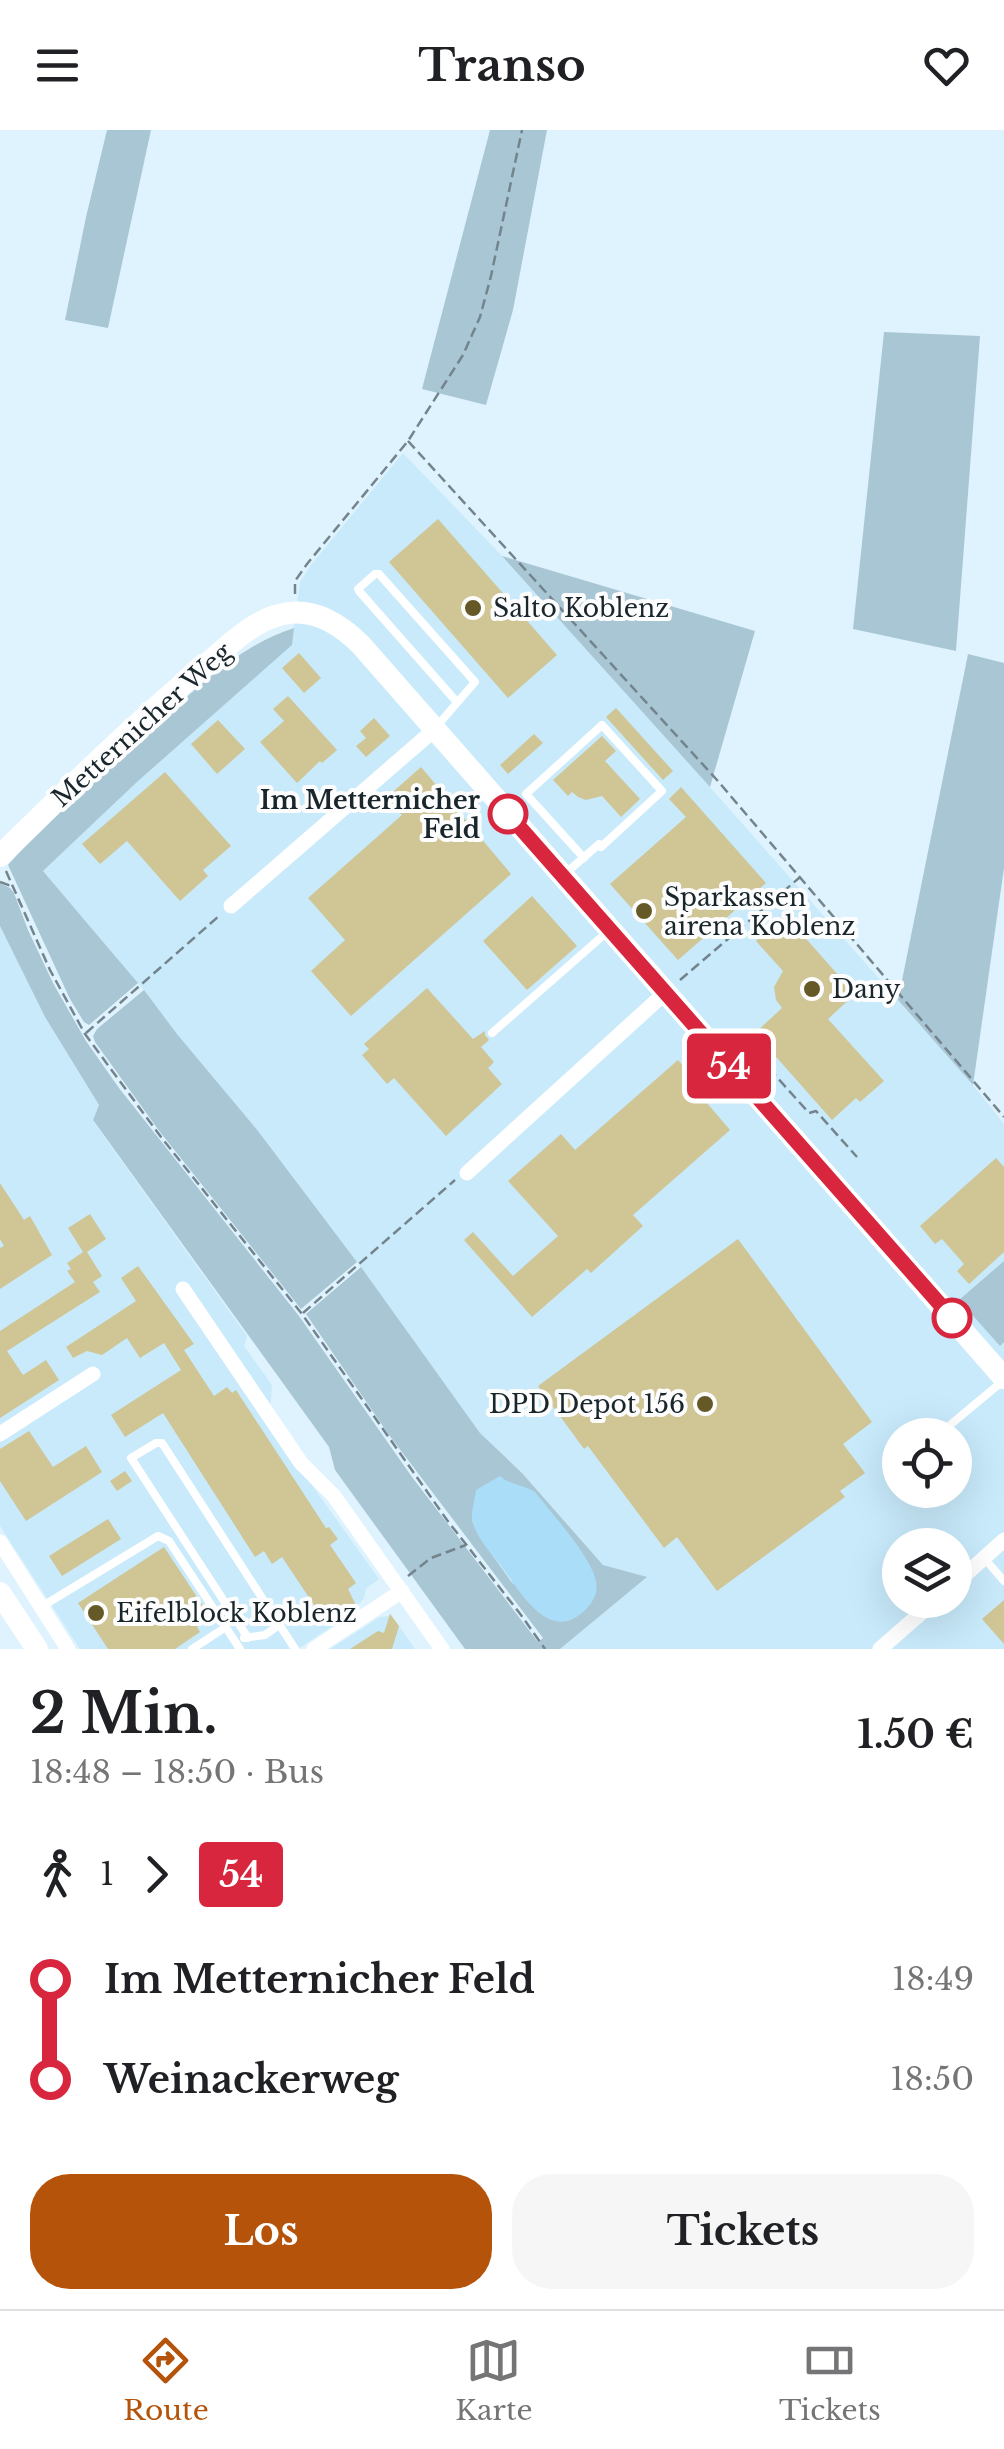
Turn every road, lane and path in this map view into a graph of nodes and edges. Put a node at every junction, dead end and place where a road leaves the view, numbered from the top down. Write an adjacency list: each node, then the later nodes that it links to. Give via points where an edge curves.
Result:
1 (522, 130): 2 (path, via 480,318)
2 (408, 441): 3 (path, via 295,580); 9 (path)
3 (294, 612): 5 (street, via 317,615 350,634); 7 (street, Metternicher Weg, via 262,622 212,660 107,751)
4 (456, 701): 4 (lane, via 475,682 375,574 358,591); 5 (lane)
5 (434, 730): 8 (street); 12 (street)
6 (584, 858): 6 (lane, via 526,794 602,725 662,792); 8 (lane)
7 (2, 860): 11 (path)
8 (563, 876): 13 (street)
9 (800, 878): 14 (path); 20 (path)
10 (0, 882): 11 (path)
11 (13, 887): 16 (path)
12 (230, 906): 16 (path)
13 (610, 930): 14 (street); 15 (lane)
14 (665, 993): 22 (street); 26 (street)
15 (492, 1033)
16 (85, 1034): 24 (path)
17 (739, 1035): 19 (path, via 809,1114)
18 (818, 1104): 19 (path)
19 (816, 1112): 21 (path)
20 (1004, 1117)
21 (858, 1157)
22 (467, 1173): 24 (path)
23 (183, 1289): 35 (street, via 301,1464 334,1496)
24 (302, 1314): 31 (path)
25 (94, 1374): 28 (street)
26 (1004, 1379): 27 (lane)
27 (958, 1418)
28 (0, 1434)
29 (1004, 1540): 32 (street)
30 (0, 1542): 37 (street)
31 (466, 1545): 35 (path, via 431,1558 408,1576); 49 (path)
32 (984, 1558): 33 (street); 34 (lane)
33 (972, 1569)
34 (1004, 1580)
35 (402, 1591): 47 (street); 48 (street)
36 (0, 1594): 43 (street)
37 (42, 1607): 40 (lane, via 158,1536 169,1540); 44 (street)
38 (915, 1618): 50 (street)
39 (279, 1625): 41 (lane); 41 (lane, via 156,1443 131,1458); 46 (lane)
40 (226, 1627): 42 (lane); 45 (lane)
41 (248, 1638): 42 (lane)
42 (238, 1645)
43 (37, 1649)
44 (68, 1649)
45 (192, 1649)
46 (294, 1649)
47 (314, 1649)
48 (442, 1649)
49 (545, 1649)
50 (880, 1649)

